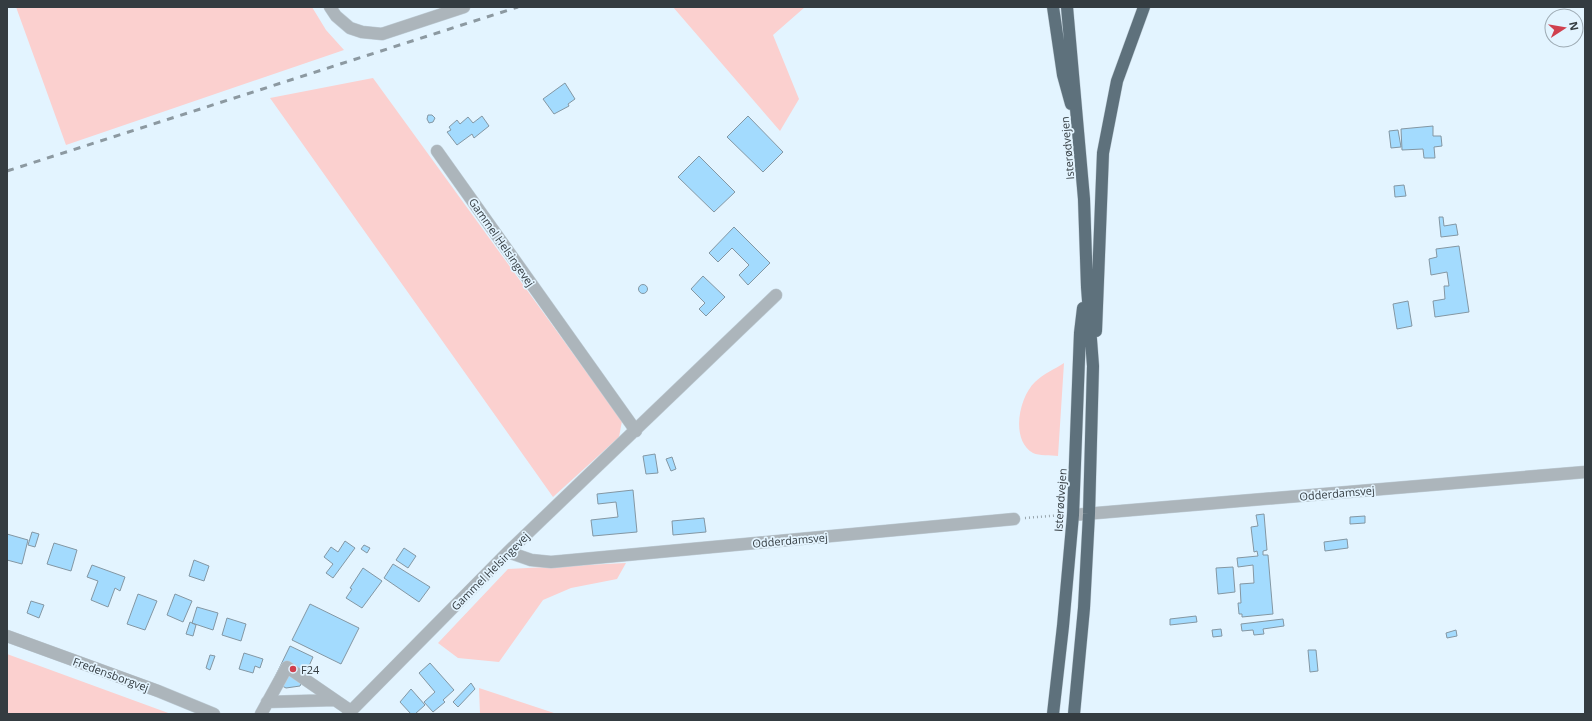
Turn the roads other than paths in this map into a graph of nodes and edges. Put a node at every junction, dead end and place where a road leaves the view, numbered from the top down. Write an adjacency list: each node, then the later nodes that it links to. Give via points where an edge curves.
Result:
1 (330, 7): 2 (street, via 350,28 382,34)
2 (464, 7)
3 (1052, 7): 6 (highway, via 1062,75)
4 (1067, 7): 6 (highway, Isterødvejen)
5 (1144, 7): 10 (highway, via 1117,81 1103,153 1098,311)
6 (1078, 132): 8 (highway, Isterødvejen, via 1084,199)
7 (437, 151): 11 (street, Gammel Helsingevej)
8 (1087, 287): 10 (highway, Isterødvejen); 13 (highway, Isterødvejen, via 1080,333)
9 (776, 295): 11 (street, Gammel Helsingevej)
10 (1093, 366): 14 (highway, Isterødvejen)
11 (636, 431): 16 (street, Gammel Helsingevej)
12 (1585, 472): 14 (street, Odderdamsvej)
13 (1073, 514): 14 (street, Odderdamsvej); 23 (highway, Isterødvejen)
14 (1089, 514): 24 (highway, Isterødvejen, via 1084,608)
15 (1014, 519): 16 (street, Odderdamsvej, via 551,562 531,560)
16 (508, 552): 20 (street, Gammel Helsingevej)
17 (7, 636): 21 (street, Fredensborgvej)
18 (335, 700): 19 (street); 19 (street, via 287,667); 20 (street)
19 (267, 702): 22 (street)
20 (350, 712)
21 (214, 714)
22 (261, 714)
23 (1053, 714)
24 (1074, 714)

